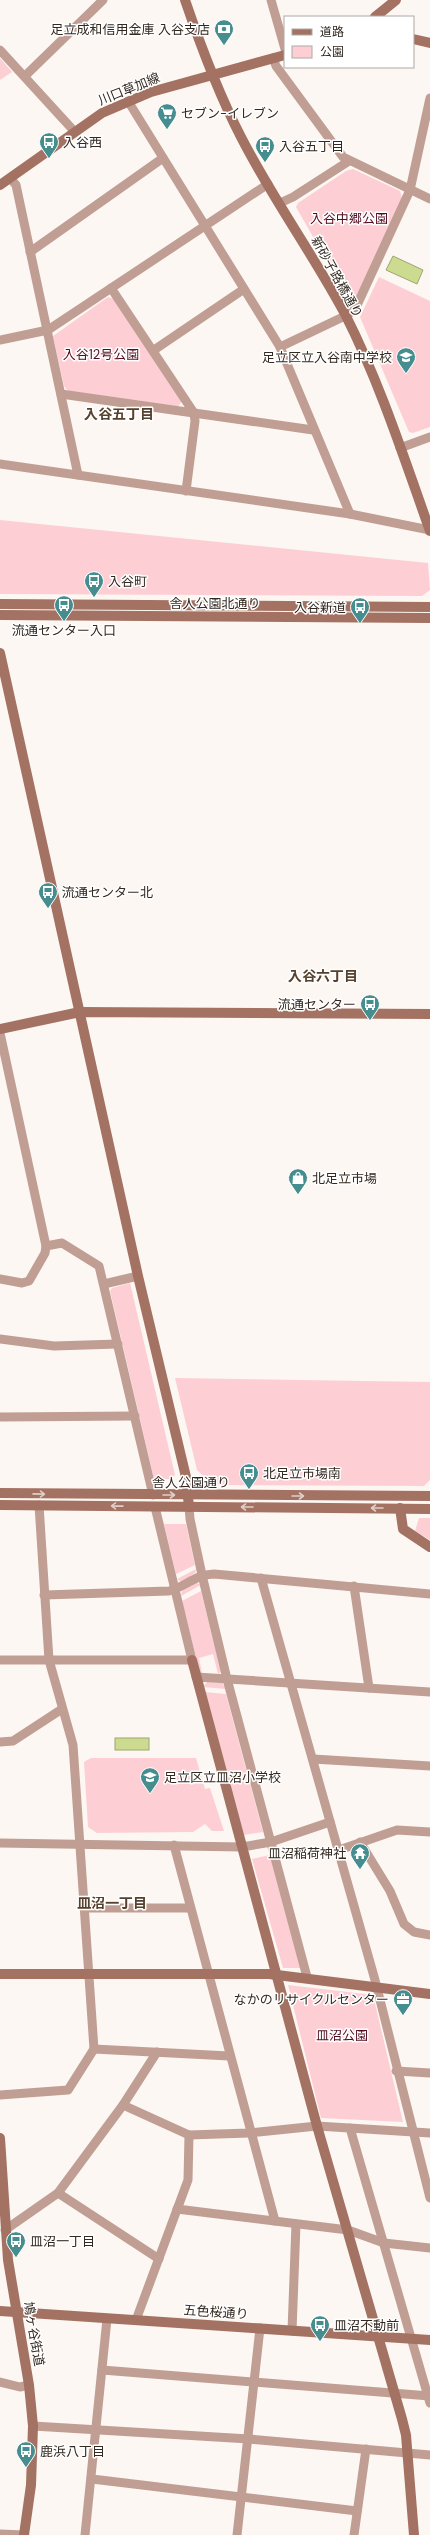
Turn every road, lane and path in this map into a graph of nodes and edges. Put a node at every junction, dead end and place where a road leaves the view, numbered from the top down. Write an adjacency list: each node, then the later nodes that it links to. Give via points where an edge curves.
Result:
1 (103, 0): 13 (street)
2 (185, 0): 12 (street, 新砂子路橋通り)
3 (271, 0): 8 (street)
4 (396, 0): 5 (street)
5 (376, 16)
6 (414, 39): 7 (street)
7 (430, 43)
8 (284, 46)
9 (0, 50): 13 (street)
10 (284, 55): 11 (street, 川口草加線)
11 (273, 58): 12 (street, 川口草加線); 19 (street, via 276,66 341,155)
12 (212, 75): 15 (street, 川口草加線); 21 (street, 新砂子路橋通り, via 241,138)
13 (25, 76): 17 (street)
14 (430, 98): 16 (street)
15 (128, 101): 17 (street, 川口草加線, via 102,113); 18 (street)
16 (428, 117): 23 (street)
17 (74, 131): 20 (street, 川口草加線)
18 (163, 158): 26 (street); 27 (street)
19 (350, 161): 23 (street); 25 (street)
20 (10, 178): 22 (street, 川口草加線); 27 (street, via 16,185)
21 (268, 184): 25 (street, 新砂子路橋通り); 26 (street)
22 (0, 185)
23 (410, 190): 24 (street); 30 (street, via 358,303 353,311)
24 (430, 199)
25 (280, 203): 30 (street, 新砂子路橋通り)
26 (204, 224): 28 (street); 29 (street)
27 (30, 252): 31 (street)
28 (111, 288): 31 (street); 34 (street)
29 (244, 289): 33 (street); 34 (street)
30 (345, 316): 33 (street); 39 (street, 新砂子路橋通り)
31 (48, 330): 32 (street); 35 (street)
32 (0, 340)
33 (280, 347): 37 (street)
34 (154, 350): 36 (street)
35 (61, 394): 36 (street); 41 (street)
36 (194, 413): 37 (street); 42 (street)
37 (314, 430): 43 (street)
38 (430, 437): 39 (street)
39 (400, 448): 44 (street, 新砂子路橋通り)
40 (0, 464): 41 (street)
41 (78, 475): 42 (street)
42 (186, 491): 43 (street)
43 (350, 514): 44 (street)
44 (430, 531)
45 (0, 604): 46 (street, 舎人公園北通り)
46 (430, 607)
47 (0, 615): 48 (street, 舎人公園北通り)
48 (430, 618)
49 (0, 653): 50 (street)
50 (80, 1012): 51 (street); 52 (street); 55 (street)
51 (430, 1014)
52 (0, 1029)
53 (0, 1033): 54 (street)
54 (46, 1246): 56 (street, via 45,1253 29,1281 22,1283); 57 (street, via 62,1243 99,1266)
55 (138, 1276): 57 (street); 64 (street)
56 (0, 1279)
57 (104, 1284): 59 (street)
58 (0, 1339): 59 (street, via 54,1346)
59 (118, 1344): 60 (street)
60 (135, 1416): 61 (street); 63 (street)
61 (0, 1417)
62 (0, 1494): 63 (street, 舎人公園通り, one-way to 63)
63 (153, 1495): 64 (street, 舎人公園通り, one-way to 64)
64 (189, 1495): 65 (street, 舎人公園通り, one-way to 65); 69 (street)
65 (430, 1496)
66 (0, 1505): 67 (street, 舎人公園通り)
67 (39, 1505): 68 (street, 舎人公園通り, one-way to 67); 78 (street)
68 (155, 1507): 69 (street, 舎人公園通り); 76 (street)
69 (189, 1507): 70 (street, 舎人公園通り, one-way to 69); 73 (street)
70 (400, 1508): 71 (street, 舎人公園通り); 72 (street, via 403,1529)
71 (430, 1509)
72 (430, 1547)
73 (202, 1575): 74 (street); 76 (street); 83 (street)
74 (261, 1578): 75 (street); 84 (street)
75 (354, 1586): 77 (street); 85 (street)
76 (174, 1590): 78 (street); 81 (street)
77 (430, 1594)
78 (44, 1595): 80 (street)
79 (0, 1660): 80 (street)
80 (49, 1660): 81 (street); 87 (street)
81 (192, 1660): 82 (street)
82 (196, 1677): 83 (street); 98 (street)
83 (226, 1679): 84 (street); 93 (street)
84 (292, 1682): 85 (street); 89 (street)
85 (369, 1688): 86 (street)
86 (430, 1692)
87 (62, 1708): 88 (street, via 13,1741); 96 (street, via 73,1745)
88 (0, 1742)
89 (313, 1759): 90 (street); 91 (street)
90 (430, 1766)
91 (330, 1822): 93 (street); 99 (street)
92 (430, 1832): 94 (street, via 397,1830)
93 (271, 1842): 98 (street); 107 (street)
94 (360, 1842): 99 (street); 102 (street, via 390,1891 404,1924 414,1932)
95 (0, 1843): 96 (street)
96 (80, 1845): 97 (street); 100 (street)
97 (174, 1845): 98 (street); 101 (street)
98 (242, 1848): 106 (street)
99 (339, 1850): 108 (street)
100 (85, 1908): 101 (street); 105 (street)
101 (189, 1908): 103 (street)
102 (430, 1935)
103 (208, 1973): 105 (street); 106 (street); 112 (street)
104 (0, 1974): 105 (street)
105 (89, 1974): 110 (street)
106 (276, 1974): 107 (street); 117 (street)
107 (307, 1977): 108 (street)
108 (376, 1987): 109 (street); 113 (street)
109 (430, 1994)
110 (94, 2049): 111 (street); 115 (street, via 68,2090)
111 (157, 2052): 112 (street); 116 (street)
112 (229, 2056): 120 (street)
113 (396, 2071): 114 (street); 119 (street)
114 (430, 2073)
115 (0, 2095)
116 (123, 2105): 122 (street); 124 (street)
117 (317, 2126): 118 (street); 120 (street); 130 (street)
118 (350, 2128): 119 (street); 131 (street)
119 (413, 2132): 121 (street); 125 (street)
120 (250, 2133): 122 (street); 127 (street)
121 (430, 2133)
122 (189, 2135): 126 (street, via 188,2180)
123 (0, 2138): 129 (street, 鳩ヶ谷街道)
124 (58, 2193): 129 (street); 133 (street)
125 (429, 2193)
126 (177, 2209): 127 (street); 133 (street)
127 (275, 2221): 128 (street)
128 (296, 2224): 130 (street); 139 (street)
129 (5, 2230): 135 (street, 鳩ヶ谷街道)
130 (348, 2230): 131 (street); 140 (street)
131 (384, 2243): 132 (street); 141 (street)
132 (430, 2248)
133 (159, 2259): 137 (street)
134 (0, 2311): 135 (street, 五色桜通り)
135 (16, 2313): 136 (street, 五色桜通り); 146 (street, 鳩ヶ谷街道)
136 (107, 2319): 137 (street, 五色桜通り); 143 (street)
137 (136, 2320): 138 (street, 五色桜通り)
138 (260, 2328): 139 (street, 五色桜通り); 145 (street)
139 (292, 2330): 140 (street, 五色桜通り)
140 (378, 2336): 141 (street, 五色桜通り); 147 (street)
141 (411, 2339): 142 (street, 五色桜通り); 148 (street)
142 (430, 2340)
143 (102, 2370): 145 (street); 150 (street)
144 (0, 2382): 146 (street, via 20,2387)
145 (255, 2382): 147 (street); 151 (street)
146 (29, 2385): 149 (street, 鳩ヶ谷街道)
147 (395, 2393): 148 (street); 153 (street)
148 (429, 2398)
149 (33, 2426): 150 (street); 159 (street, 鳩ヶ谷街道, via 31,2485)
150 (96, 2430): 151 (street); 155 (street)
151 (249, 2439): 152 (street); 156 (street)
152 (366, 2449): 153 (street); 157 (street)
153 (408, 2453): 154 (street); 163 (street)
154 (430, 2455)
155 (92, 2479): 156 (street); 160 (street)
156 (241, 2497): 157 (street); 161 (street)
157 (357, 2511): 162 (street)
158 (0, 2534): 159 (street)
159 (25, 2535)
160 (85, 2535)
161 (237, 2535)
162 (354, 2535)
163 (414, 2535)

